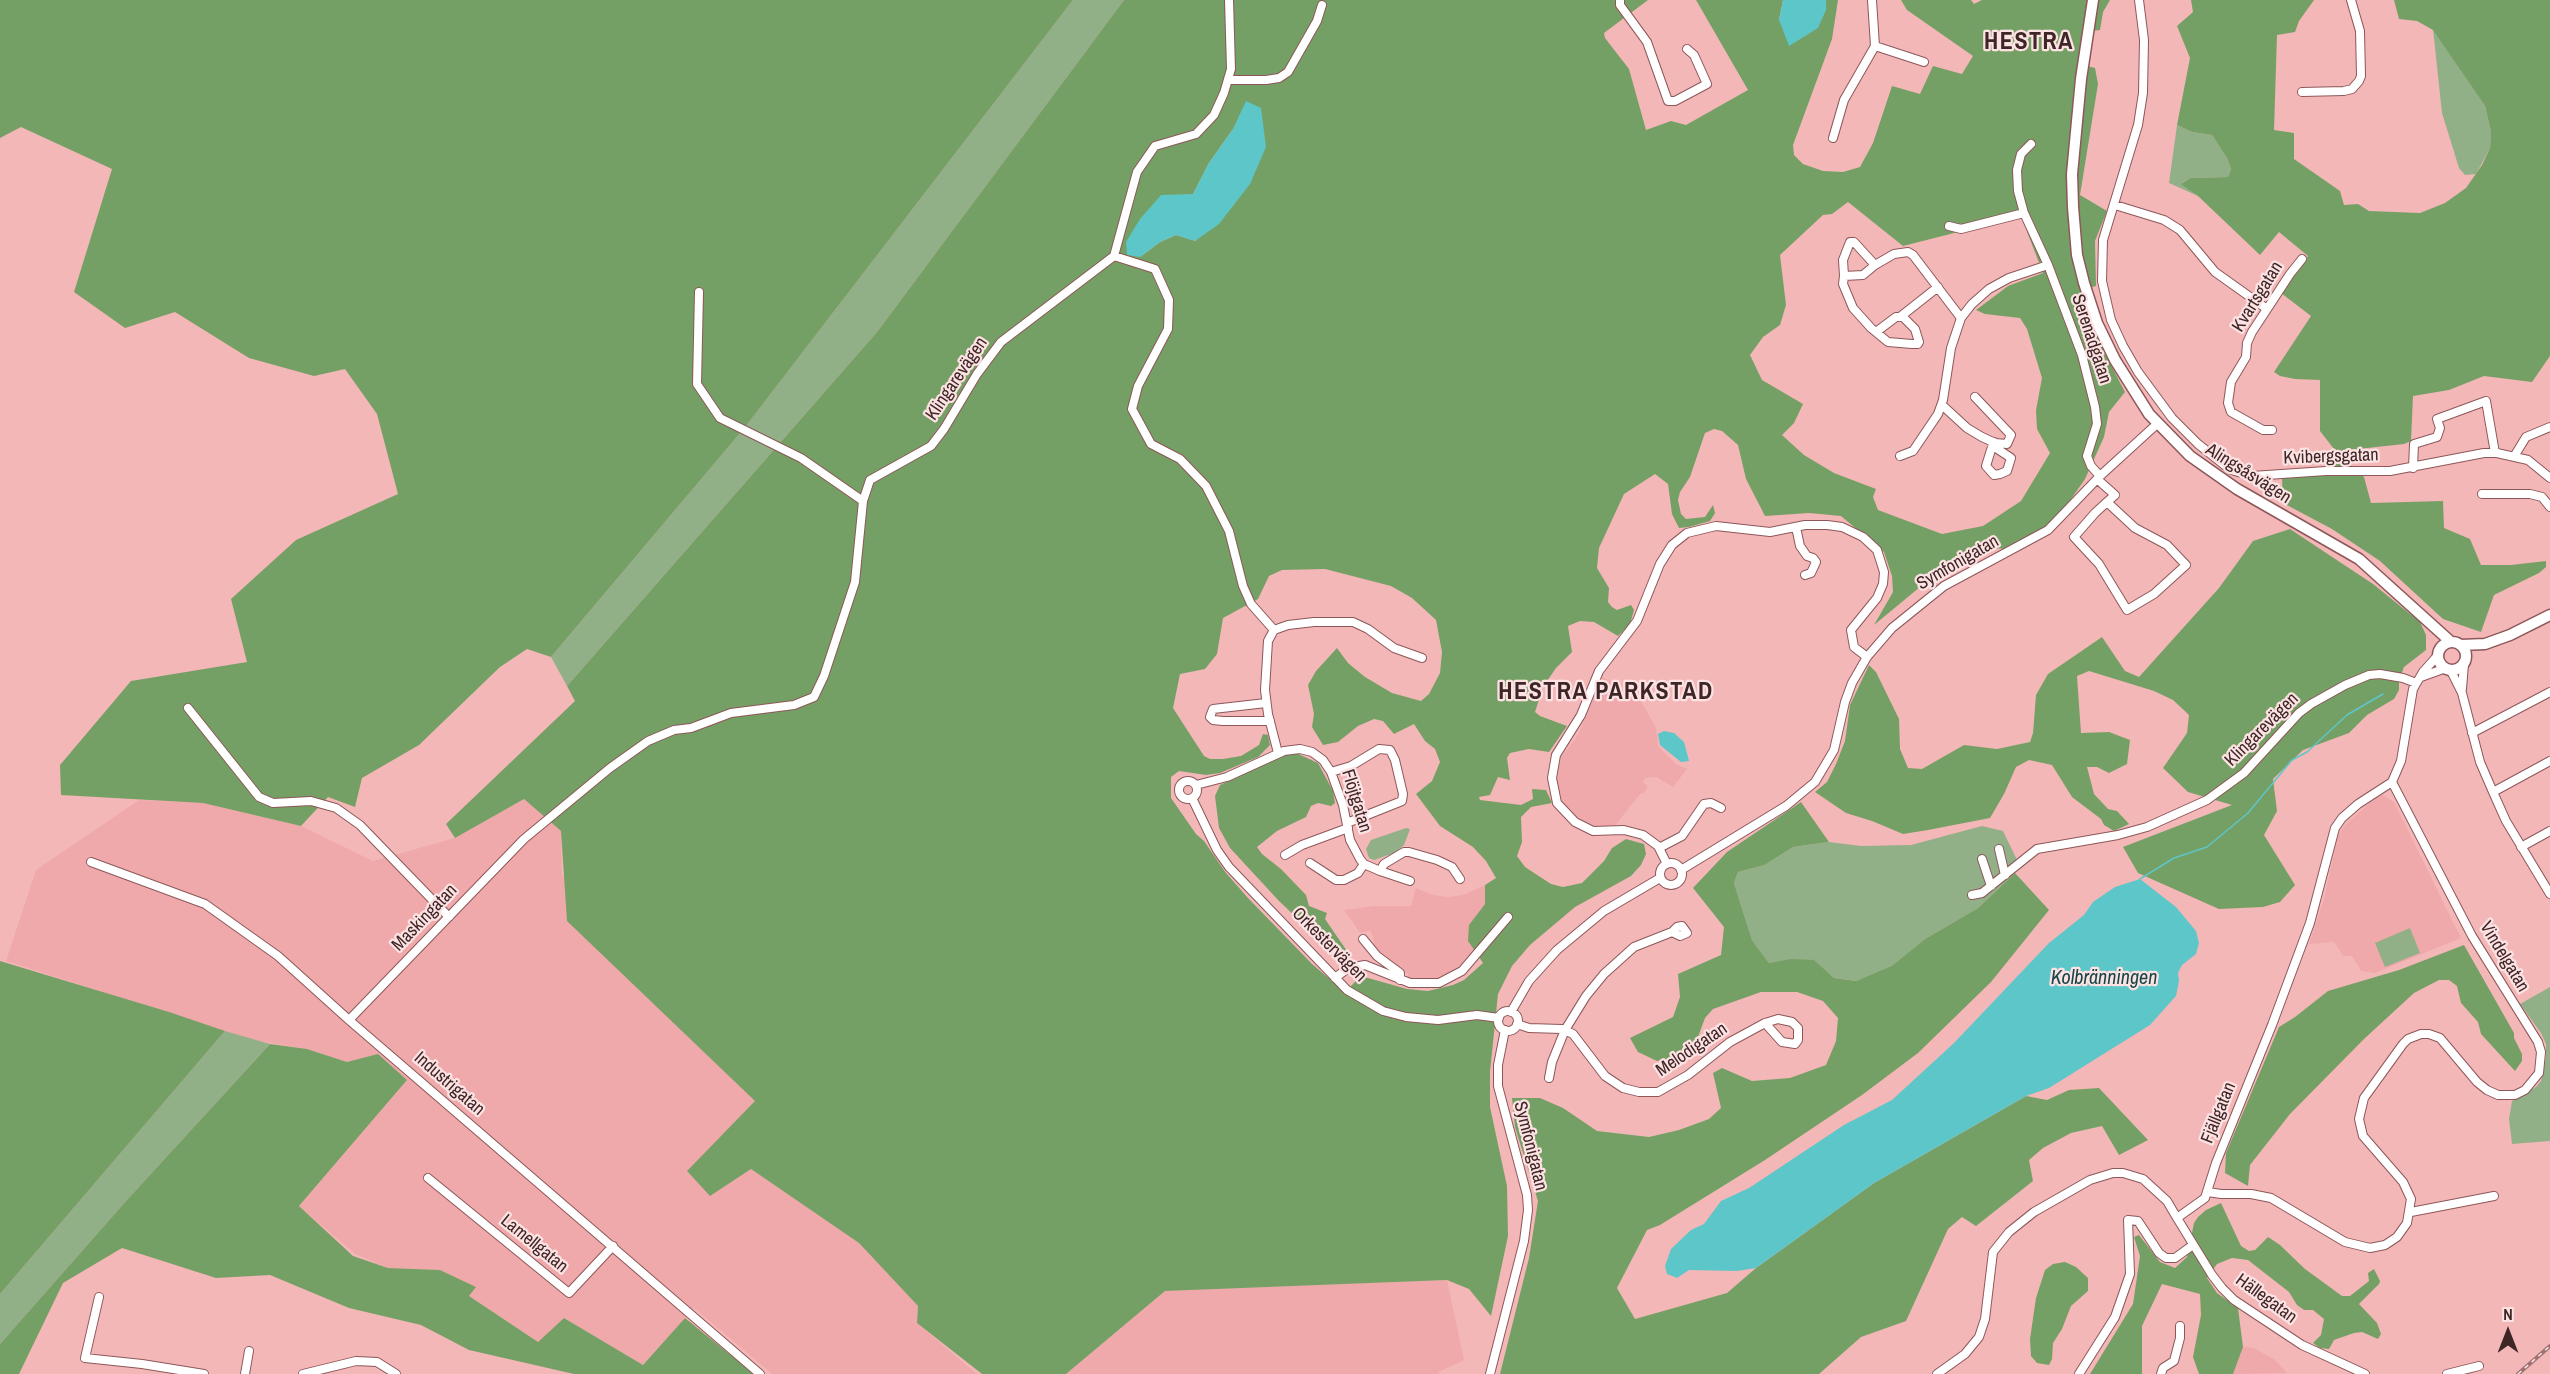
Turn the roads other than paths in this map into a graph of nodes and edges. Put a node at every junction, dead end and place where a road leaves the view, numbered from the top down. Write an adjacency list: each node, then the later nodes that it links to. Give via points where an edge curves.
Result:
1 (1229, 0): 11 (street)
2 (1872, 0): 8 (street)
3 (2093, 0): 31 (main road, Alingsåsvägen, via 2072,174 2077,255 2097,323 2115,360)
4 (2139, 0): 15 (street, Kvibergsgatan, via 2144,40 2143,93)
5 (2351, 0): 12 (street, via 2361,46 2359,81 2344,91)
6 (1620, 3): 9 (street, via 1647,42 1668,101 1707,84 1694,55)
7 (1322, 5): 11 (street, via 1288,72 1266,80)
8 (1875, 46): 10 (street); 13 (street, via 1844,99)
9 (1687, 50)
10 (1924, 62)
11 (1228, 80): 18 (street, via 1208,122 1196,134 1155,146 1137,172)
12 (2302, 92)
13 (1833, 138)
14 (2031, 144): 16 (street, Serenadgatan, via 2021,154 2017,170)
15 (2115, 206): 25 (street, via 2164,220 2180,230 2224,280); 37 (street, Kvibergsgatan, via 2103,240 2101,269 2111,320 2157,400 2198,444 2231,470 2252,476)
16 (2025, 213): 17 (street, via 1960,229); 21 (street, Serenadgatan)
17 (1949, 226)
18 (1114, 256): 41 (street, Klingarevägen, via 1001,342 931,446 870,480); 48 (street, via 1155,269 1169,300 1168,329 1138,386 1132,409 1151,444 1180,459 1206,486 1229,531 1251,604)
19 (2302, 259): 25 (street, Kvartsgatan)
20 (1875, 265): 22 (street, via 1863,275); 22 (street, via 1850,242 1843,260); 23 (street, via 1908,252)
21 (2048, 265): 27 (street, via 1989,289); 38 (street, Serenadgatan, via 2082,355 2095,407 2097,424 2087,456)
22 (1844, 276): 28 (street, via 1843,284 1853,308)
23 (1938, 287): 26 (street); 27 (street)
24 (699, 292): 41 (street, via 697,384 720,418 801,458)
25 (2267, 309): 33 (street, Kvartsgatan, via 2247,343 2246,357 2231,382 2228,403 2231,412 2262,430)
26 (1900, 317): 28 (street); 28 (street, via 1910,322 1918,335 1918,344 1888,342)
27 (1961, 318): 30 (street, via 1951,348)
28 (1876, 332)
29 (1975, 397): 30 (street, via 2011,435 2007,444 1994,444 1967,428)
30 (1942, 405): 35 (street, via 1912,451)
31 (2157, 424): 38 (street, Symfonigatan); 47 (main road, Alingsåsvägen, via 2217,477 2359,559)
32 (2550, 427): 36 (street, via 2526,437)
33 (2272, 430)
34 (2495, 453): 36 (street, Kvibergsgatan); 37 (street, Kvibergsgatan); 37 (street, via 2486,401 2437,418 2437,437 2414,444)
35 (1900, 456)
36 (2515, 456): 39 (street, Kvibergsgatan, via 2536,464)
37 (2413, 468)
38 (2099, 477): 42 (street, via 2115,495); 52 (street, Symfonigatan, via 2040,536 1933,594 1892,628)
39 (2550, 478)
40 (2482, 494): 43 (street, via 2530,494 2542,497)
41 (863, 501): 91 (street, Maskingatan, via 855,582 824,676 813,697 794,705 731,713 648,741 525,839)
42 (2107, 502): 42 (street, via 2135,528 2167,545 2186,565 2154,594 2127,610 2099,564 2074,537)
43 (2550, 507)
44 (1796, 527): 45 (street, via 1800,546 1816,562 1811,573); 52 (street, via 1842,527 1863,537 1877,550 1883,566 1883,584 1851,634 1854,647); 74 (street, via 1764,532 1716,526 1687,533 1672,545 1637,621 1599,671 1577,723 1556,755 1554,793 1568,816 1593,831 1638,833)
45 (1805, 575)
46 (2550, 615): 49 (main road, Alingsåsvägen)
47 (2424, 616): 49 (main road, Alingsåsvägen, via 2461,638 2481,640); 50 (main road, Alingsåsvägen); 51 (main road, Alingsåsvägen)
48 (1274, 630): 53 (street, via 1314,622 1353,622 1394,648); 59 (street, via 1268,641)
49 (2510, 635): 50 (main road, Alingsåsvägen, via 2485,644); 54 (main road, Alingsåsvägen)
50 (2456, 644): 51 (main road, via 2444,645); 54 (main road, via 2465,651)
51 (2439, 652): 55 (main road, via 2440,662); 56 (street)
52 (1867, 657): 82 (street, Symfonigatan, via 1848,692 1834,750 1815,782 1785,806)
53 (1422, 658)
54 (2465, 661): 55 (main road, via 2458,669); 58 (street)
55 (2448, 669): 56 (street); 58 (street)
56 (2419, 680): 66 (street, via 2411,698 2401,761); 84 (street, Klingarevägen, via 2380,674 2345,685 2299,713 2244,773 2207,800 2137,830 2037,849)
57 (2550, 692): 62 (street)
58 (2462, 693): 62 (street)
59 (1266, 704): 61 (street); 61 (street, via 1213,709 1210,717 1223,721)
60 (188, 708): 91 (street, via 259,797 273,803 311,801 336,808 360,825)
61 (1269, 721): 63 (street)
62 (2472, 733): 68 (street)
63 (1278, 753): 65 (street, Flöjtgatan, via 1307,750 1323,760); 67 (street, Flöjtgatan, via 1227,777)
64 (2550, 761): 68 (street)
65 (1331, 772): 71 (street, Flöjtgatan); 71 (street, via 1351,766 1379,749 1390,750 1395,760 1402,801)
66 (2392, 782): 106 (street, Fjällgatan, via 2358,804 2335,828 2310,923); 108 (street, Vindelgatan, via 2467,927 2538,1042 2542,1063 2536,1080 2525,1090 2516,1095 2498,1095 2477,1082 2440,1038 2421,1034 2403,1044 2364,1098 2359,1119 2366,1140 2403,1182 2411,1199)
67 (1196, 785): 69 (street, via 1197,792); 69 (street, via 1186,781 1180,787 1183,797)
68 (2493, 792): 73 (street)
69 (1192, 798): 95 (street, Orkestervägen, via 1229,867)
70 (1720, 808): 74 (street, via 1711,802 1704,804 1682,836)
71 (1347, 826): 76 (street); 80 (street, Flöjtgatan, via 1354,850)
72 (2550, 831): 73 (street)
73 (2521, 847): 89 (street)
74 (1659, 848): 81 (street)
75 (1999, 849): 84 (street)
76 (1285, 855)
77 (1982, 859): 88 (street)
78 (91, 862): 99 (street, Industrigatan, via 205,904 278,956)
79 (1310, 863): 80 (street, via 1336,880 1358,873)
80 (1364, 864): 83 (street)
81 (1667, 864): 82 (street, via 1675,864); 85 (street, via 1661,869)
82 (1681, 870): 85 (street, via 1680,880 1674,885)
83 (1380, 871): 86 (street, via 1384,864 1409,852 1452,867); 87 (street)
84 (2005, 875): 88 (street, Klingarevägen)
85 (1660, 878): 97 (street, via 1604,911 1557,950 1529,981)
86 (1460, 879)
87 (1410, 881)
88 (1991, 886): 90 (street, Klingarevägen)
89 (2550, 894)
90 (1972, 896)
91 (449, 917): 99 (street, Maskingatan)
92 (1508, 917): 96 (street, via 1470,963 1452,978 1425,985)
93 (1672, 932): 103 (street, via 1634,947 1621,958 1586,996)
94 (1363, 939): 96 (street, via 1377,956 1400,973)
95 (1335, 978): 96 (street, via 1348,968 1365,965); 98 (street, Orkestervägen, via 1365,1002 1392,1014 1428,1020 1482,1015)
96 (1400, 980)
97 (1511, 1012): 98 (street, via 1504,1012); 101 (street, via 1517,1017)
98 (1499, 1018): 102 (street, via 1499,1025)
99 (348, 1020): 111 (street, Industrigatan)
100 (1765, 1023): 103 (street, Melodigatan, via 1730,1042 1688,1075 1658,1092 1623,1088 1605,1076 1573,1034)
101 (1517, 1024): 102 (street, via 1512,1030); 103 (street)
102 (1505, 1030): 121 (street, Symfonigatan, via 1498,1086 1528,1210 1524,1241)
103 (1565, 1030): 104 (street)
104 (1549, 1078)
105 (428, 1178): 111 (street, Lamellgatan, via 569,1293)
106 (2208, 1192): 108 (street, via 2271,1198 2345,1242 2370,1248 2397,1237); 109 (street, via 2199,1204)
107 (2494, 1196): 108 (street)
108 (2410, 1212)
109 (2177, 1218): 110 (street, Hällegatan); 122 (street, via 2153,1186 2123,1173 2101,1175 2055,1199 2016,1226 1996,1246 1979,1337 1965,1354)
110 (2193, 1245): 123 (street, via 2175,1257 2166,1258 2138,1221 2128,1220 2130,1274 2115,1317); 125 (street, Hällegatan, via 2234,1299 2302,1345)
111 (613, 1246): 120 (street, Industrigatan)
112 (99, 1297): 116 (street, via 85,1358)
113 (2180, 1326): 124 (street, via 2181,1338 2174,1361 2163,1368)
114 (249, 1351): 117 (street)
115 (2479, 1366): 126 (street)
116 (204, 1374)
117 (245, 1374)
118 (303, 1374): 119 (street, via 356,1361 377,1362)
119 (396, 1374)
120 (760, 1374)
121 (1490, 1374)
122 (1937, 1374)
123 (2079, 1374)
124 (2162, 1374)
125 (2365, 1374)
126 (2447, 1374)

